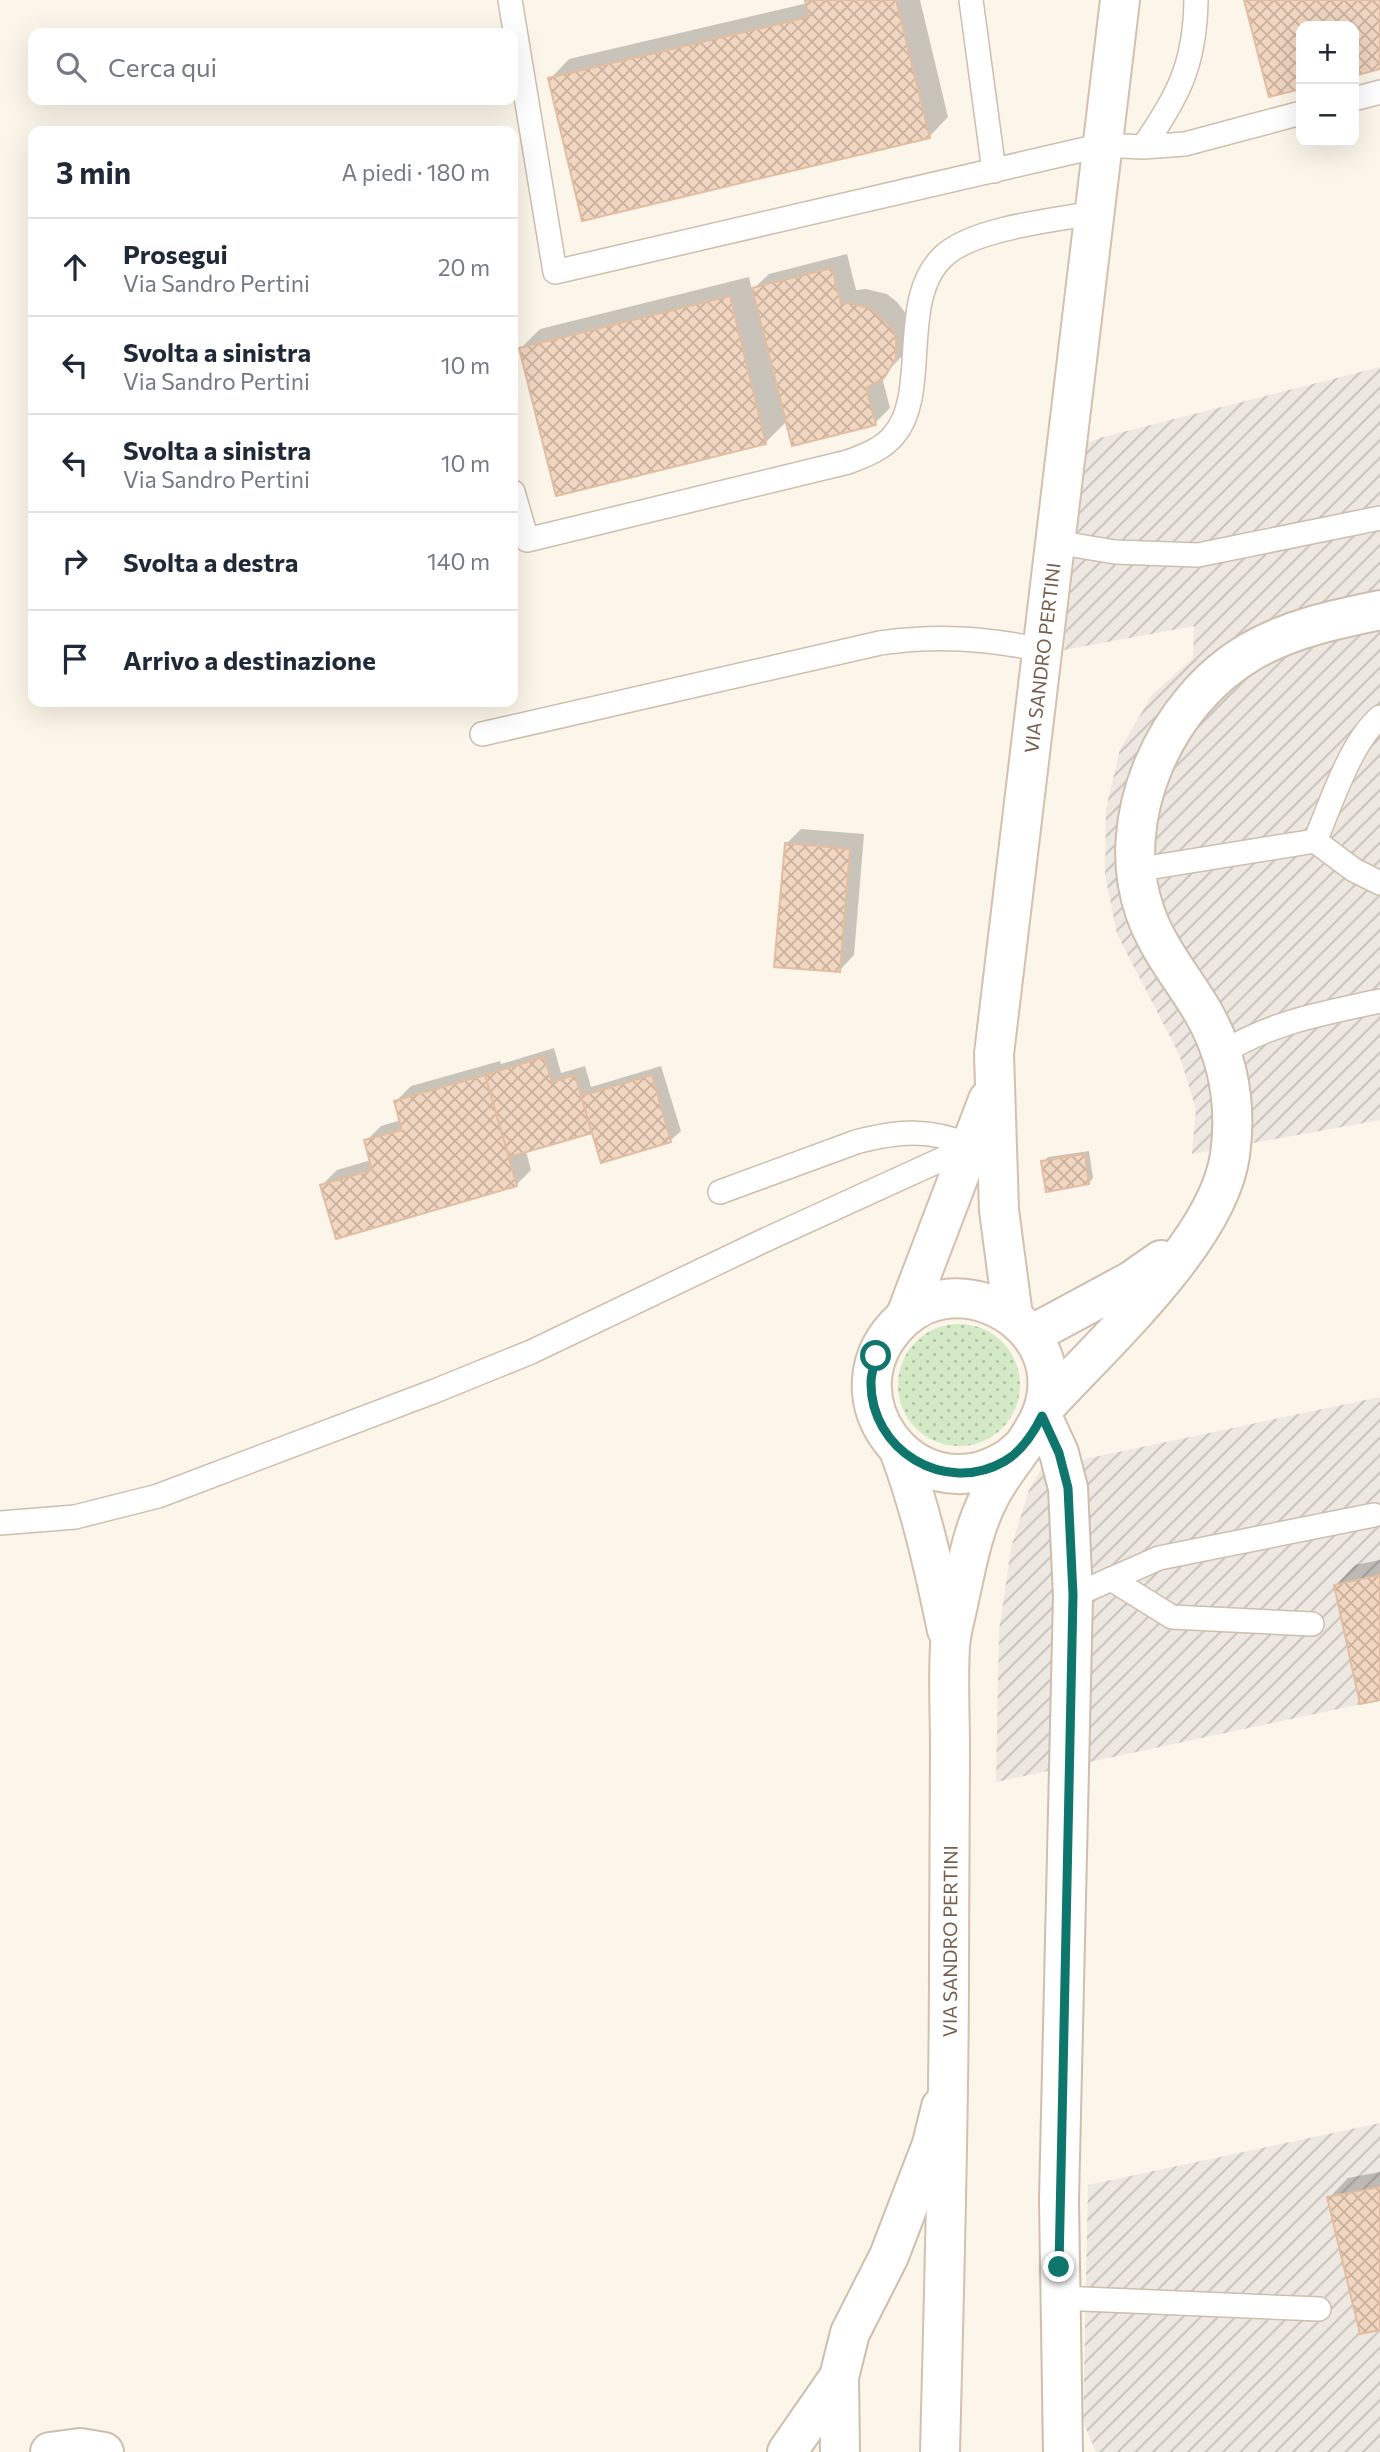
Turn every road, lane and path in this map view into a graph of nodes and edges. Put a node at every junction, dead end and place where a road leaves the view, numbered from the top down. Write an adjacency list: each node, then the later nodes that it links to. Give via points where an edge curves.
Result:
1 (510, 0): 5 (lane)
2 (971, 0): 12 (lane)
3 (1120, 0): 10 (main road, VIA SANDRO PERTINI)
4 (1196, 0): 11 (lane, via 1187,68 1169,110)
5 (515, 28)
6 (518, 48): 12 (lane, via 555,272)
7 (1380, 92): 8 (lane)
8 (1359, 98)
9 (1296, 114): 11 (lane, via 1196,142)
10 (1103, 145): 11 (lane); 12 (lane); 13 (main road, VIA SANDRO PERTINI)
11 (1143, 147)
12 (994, 170)
13 (1094, 212): 14 (lane, via 975,239 934,266 921,300 906,412 894,435 864,456 527,540); 16 (main road, VIA SANDRO PERTINI)
14 (518, 509)
15 (1380, 518): 16 (lane, via 1198,555 1115,552)
16 (1055, 542): 18 (main road, VIA SANDRO PERTINI)
17 (1380, 610): 22 (main road, via 1280,638 1250,651 1212,678 1152,768 1137,824)
18 (1042, 650): 20 (lane, via 962,638 880,643); 26 (main road, VIA SANDRO PERTINI)
19 (1380, 717): 21 (lane, via 1355,749)
20 (482, 734)
21 (1315, 841): 22 (lane); 23 (lane)
22 (1135, 870): 25 (main road, via 1156,940)
23 (1380, 883)
24 (1380, 1001): 25 (lane, via 1277,1025)
25 (1222, 1052): 29 (main road, via 1233,1114 1230,1156 1216,1197)
26 (994, 1085): 27 (main road); 31 (main road, VIA SANDRO PERTINI, via 999,1210)
27 (971, 1146): 28 (lane, via 924,1132 879,1136); 30 (main road); 35 (lane, via 568,1335 435,1391 158,1496 75,1517)
28 (720, 1192)
29 (1194, 1237): 31 (main road, via 1131,1281); 32 (main road)
30 (906, 1315): 31 (main road, via 932,1302 960,1298 988,1303); 33 (main road, via 876,1356 871,1381 873,1406 883,1430)
31 (1022, 1325): 32 (main road, VIA SANDRO PERTINI, via 1045,1365 1047,1382)
32 (1036, 1424): 33 (main road, via 1005,1461 984,1470 939,1471); 37 (main road, via 1059,1453 1068,1488); 39 (main road, VIA SANDRO PERTINI, via 991,1494 971,1543)
33 (899, 1450): 39 (main road, via 929,1543)
34 (1374, 1514): 36 (lane, via 1159,1558)
35 (0, 1523)
36 (1111, 1579): 37 (lane); 38 (lane, via 1172,1617)
37 (1073, 1595): 41 (main road)
38 (1312, 1624)
39 (950, 1643): 40 (main road, VIA SANDRO PERTINI)
40 (949, 2070): 43 (main road, via 932,2144 889,2256 850,2333); 49 (main road, VIA SANDRO PERTINI)
41 (1059, 2298): 42 (lane); 44 (main road)
42 (1319, 2309)
43 (839, 2377): 47 (main road); 48 (main road)
44 (1067, 2443)
45 (50, 2452): 46 (main road, via 80,2448)
46 (104, 2452)
47 (787, 2452)
48 (840, 2452)
49 (940, 2452)

